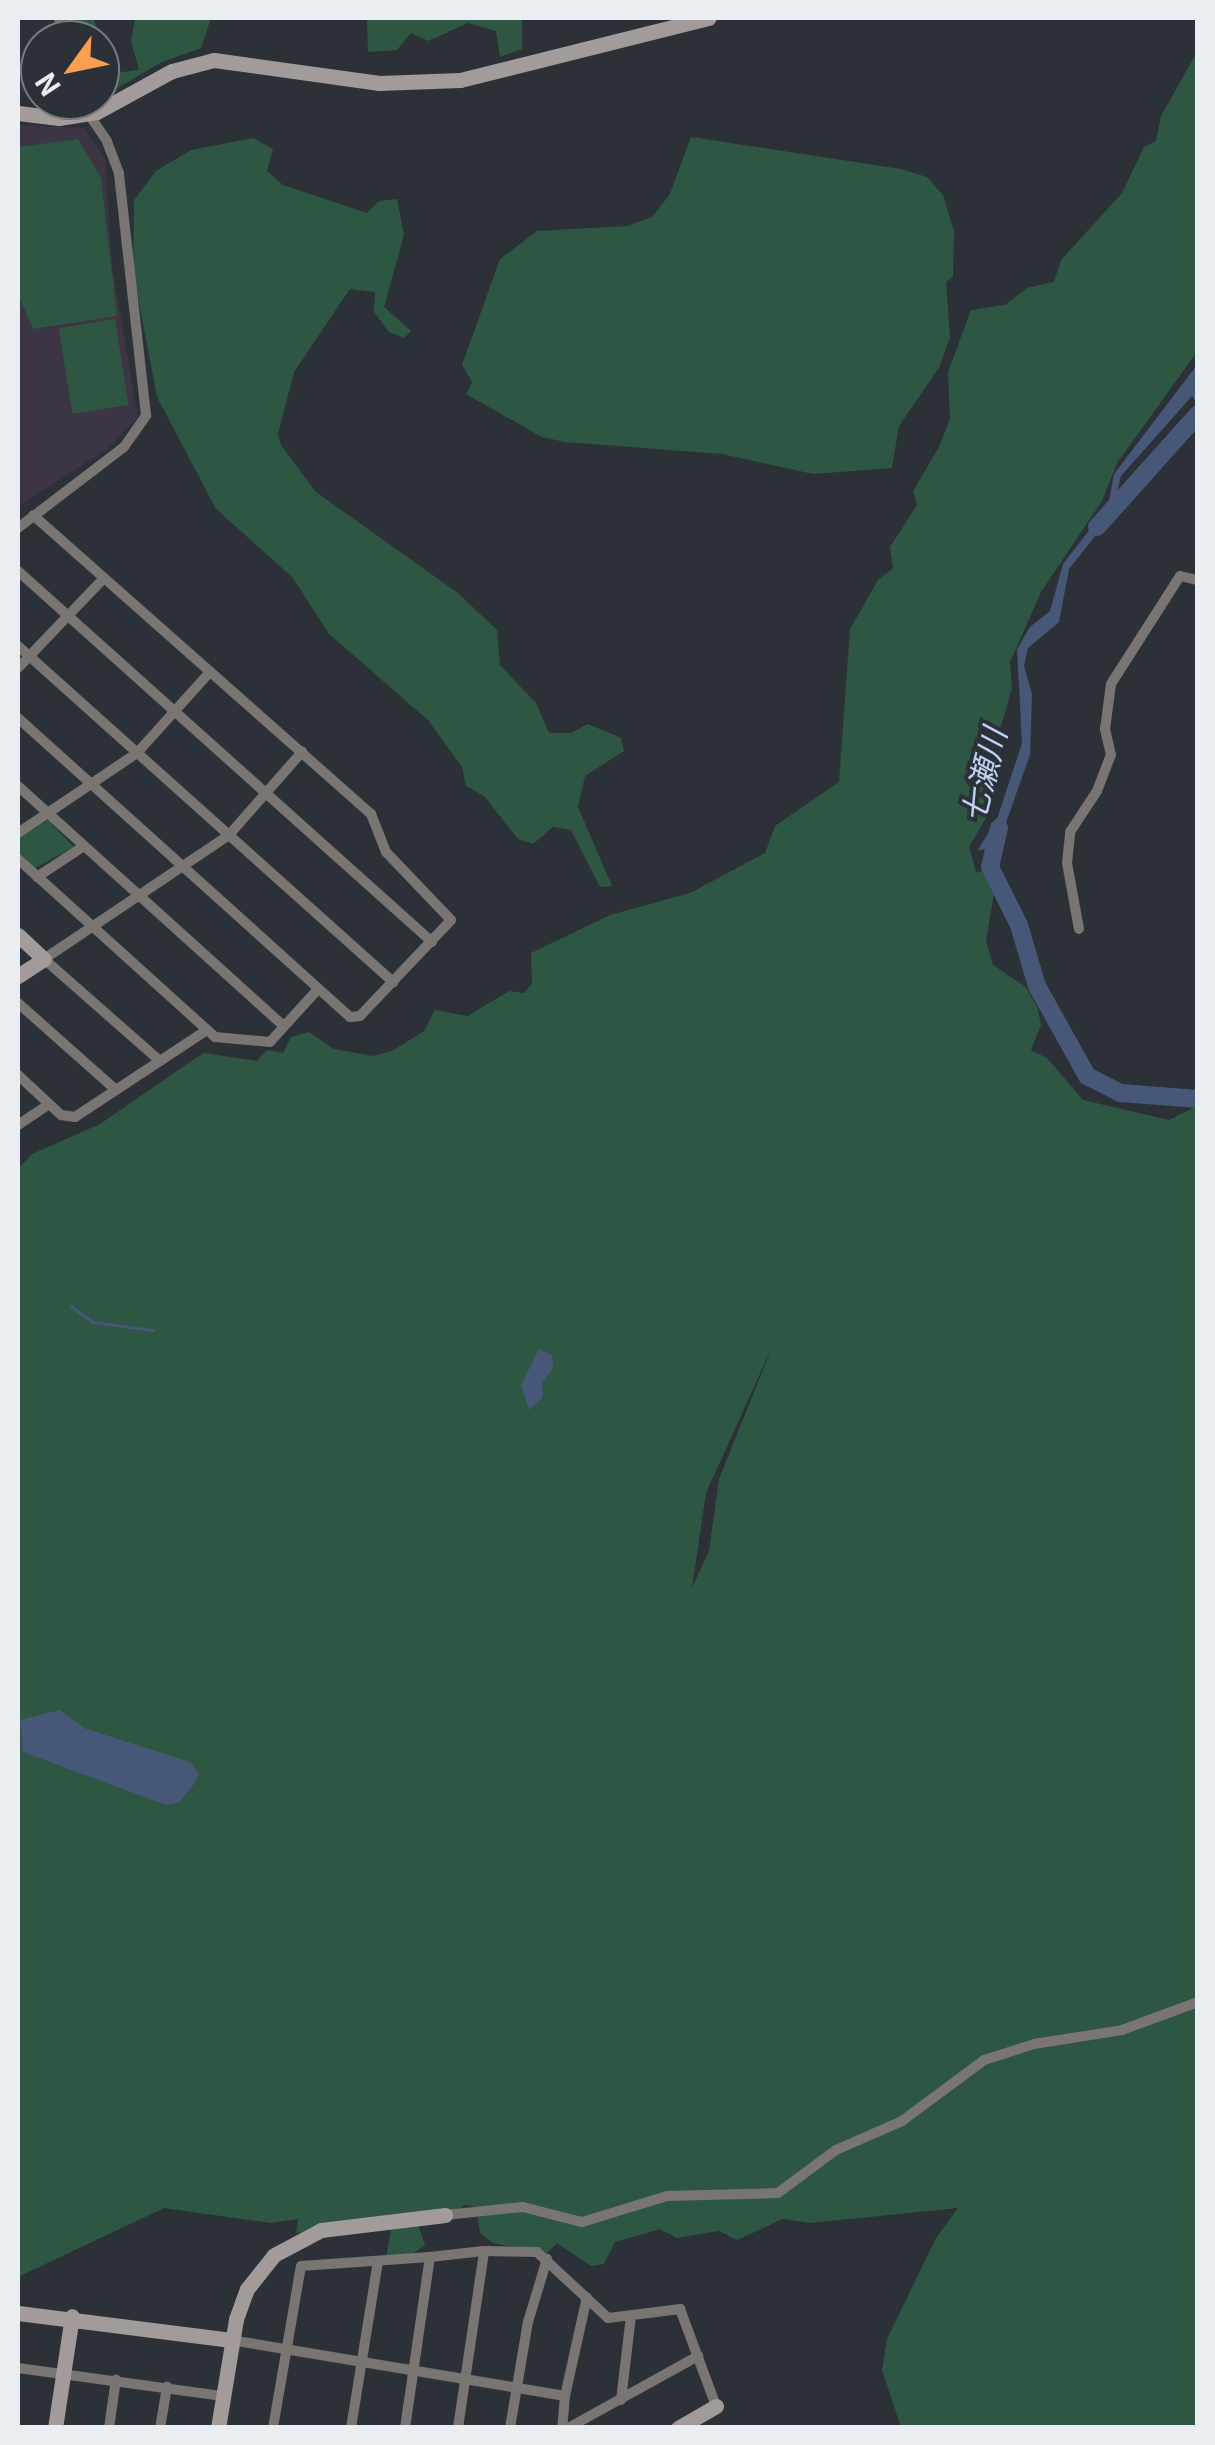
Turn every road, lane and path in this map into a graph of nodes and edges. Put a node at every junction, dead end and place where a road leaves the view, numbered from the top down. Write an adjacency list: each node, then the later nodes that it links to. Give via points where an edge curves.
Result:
1 (708, 18): 2 (street, via 442,82 379,83 256,62 205,62)
2 (120, 100)
3 (91, 120): 4 (street, via 118,173 146,415 124,446)
4 (32, 515): 5 (street); 7 (street)
5 (18, 528)
6 (18, 571): 9 (street)
7 (104, 578): 9 (street); 13 (street)
8 (1198, 580): 30 (street, via 1180,576 1111,684 1105,729 1111,756 1098,792 1070,832 1067,864)
9 (69, 617): 11 (street); 14 (street)
10 (18, 646): 11 (street)
11 (32, 659): 12 (street); 17 (street)
12 (18, 668)
13 (210, 672): 14 (street); 16 (street)
14 (175, 712): 17 (street); 20 (street)
15 (18, 718): 18 (street)
16 (302, 752): 20 (street); 32 (street, via 372,814 386,852 450,912)
17 (137, 754): 18 (street); 23 (street)
18 (91, 784): 21 (street); 26 (street)
19 (18, 786): 21 (street)
20 (266, 793): 23 (street); 32 (street)
21 (47, 813): 22 (street); 24 (street)
22 (18, 833)
23 (229, 835): 26 (street); 35 (street)
24 (84, 846): 27 (street); 28 (street)
25 (18, 859): 27 (street)
26 (182, 866): 28 (street); 36 (street)
27 (37, 877): 29 (street)
28 (138, 896): 29 (street); 38 (street)
29 (92, 927): 33 (street); 39 (street)
30 (1079, 929)
31 (18, 935): 33 (street)
32 (432, 942): 35 (street)
33 (44, 958): 34 (street); 40 (street)
34 (18, 976)
35 (393, 982): 36 (street, via 357,1018)
36 (318, 989): 38 (street)
37 (18, 1003): 42 (street)
38 (284, 1026): 39 (street, via 265,1043 224,1040)
39 (207, 1030): 40 (street)
40 (160, 1061): 42 (street)
41 (18, 1075): 43 (street)
42 (116, 1090): 43 (street, via 76,1117)
43 (49, 1104): 44 (street)
44 (19, 1122)
45 (1198, 2002): 46 (street, via 1122,2030 984,2060 902,2121 836,2150 778,2193 667,2196 582,2222 523,2206)
46 (445, 2216): 55 (street, via 322,2230 288,2243 247,2289)
47 (484, 2251): 48 (street); 49 (street, via 536,2252); 63 (street)
48 (430, 2257): 50 (street); 61 (street)
49 (548, 2260): 51 (street); 65 (street)
50 (378, 2261): 56 (street, via 301,2266); 58 (street)
51 (587, 2297): 54 (street, via 608,2318); 67 (street)
52 (18, 2313): 53 (street)
53 (72, 2316): 55 (street); 60 (street)
54 (631, 2316): 57 (street, via 680,2308); 68 (street)
55 (231, 2340): 56 (street); 66 (street)
56 (285, 2349): 58 (street); 74 (street)
57 (698, 2356): 68 (street); 69 (street)
58 (362, 2362): 61 (street); 75 (street)
59 (18, 2368): 60 (street)
60 (64, 2371): 62 (street); 70 (street)
61 (414, 2371): 63 (street); 76 (street)
62 (116, 2379): 64 (street); 71 (street)
63 (465, 2379): 65 (street); 77 (street)
64 (167, 2387): 66 (street); 72 (street)
65 (516, 2388): 67 (street); 78 (street)
66 (222, 2396): 73 (street)
67 (566, 2396): 79 (street)
68 (621, 2400): 79 (street)
69 (716, 2406): 80 (street)
70 (55, 2428)
71 (109, 2428)
72 (160, 2428)
73 (218, 2428)
74 (273, 2428)
75 (352, 2428)
76 (405, 2428)
77 (458, 2428)
78 (510, 2428)
79 (565, 2428)
80 (678, 2428)

